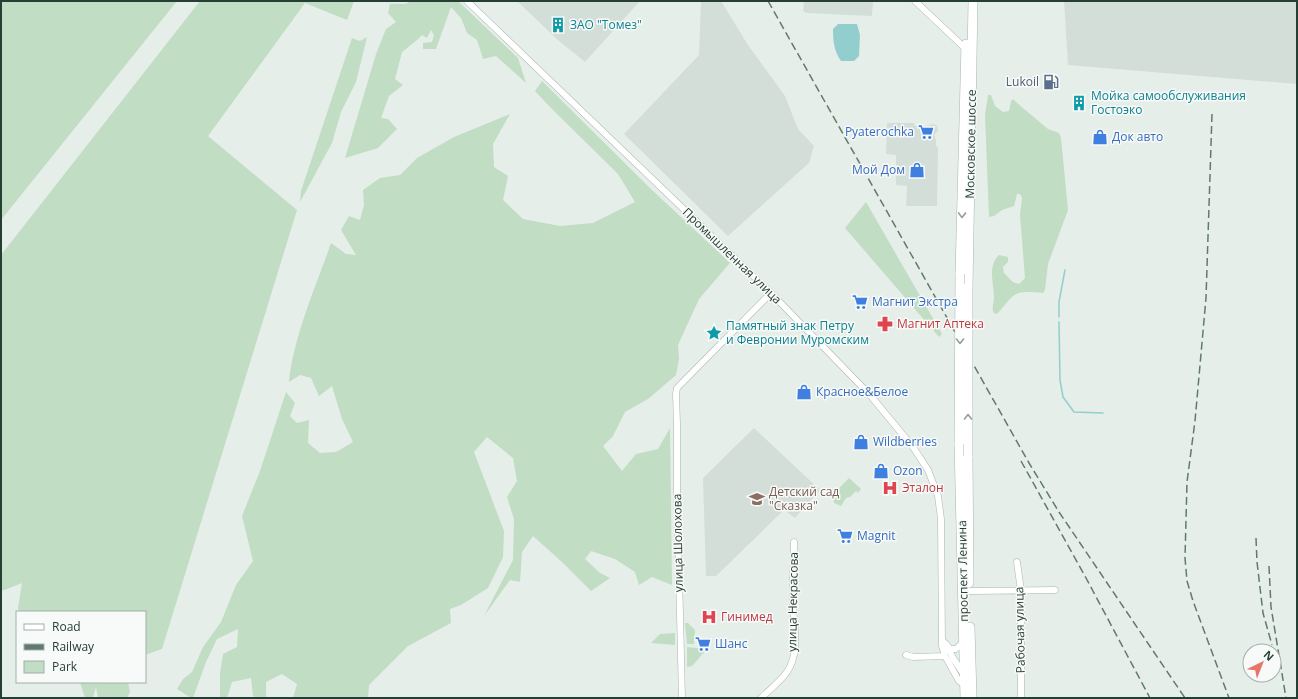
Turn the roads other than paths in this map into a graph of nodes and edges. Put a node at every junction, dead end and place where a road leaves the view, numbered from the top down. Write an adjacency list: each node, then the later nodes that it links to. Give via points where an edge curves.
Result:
1 (467, 1): 6 (street, Промышленная улица)
2 (915, 1): 5 (street)
3 (966, 1): 5 (main road, Московское шоссе)
4 (973, 1): 5 (main road, Московское шоссе)
5 (969, 50): 7 (main road, Московское шоссе, one-way to 7, bridge, via 960,274); 8 (main road, Московское шоссе, one-way to 5, bridge)
6 (771, 293): 15 (street, Промышленная улица, via 870,394 913,447 928,470 938,496 941,519); 19 (street, улица Шолохова, via 677,388)
7 (959, 443): 14 (main road, проспект Ленина)
8 (968, 456): 12 (main road, проспект Ленина)
9 (794, 542): 20 (street, улица Некрасова, via 795,625 792,662 787,672)
10 (1017, 562): 13 (street, Рабочая улица)
11 (1055, 590): 13 (street)
12 (970, 591): 13 (street); 18 (main road, проспект Ленина)
13 (1022, 591): 23 (street, Рабочая улица)
14 (964, 641): 15 (street, via 956,649 950,649); 18 (main road, проспект Ленина)
15 (944, 643): 17 (street, Промышленная улица, via 942,646); 18 (street, Промышленная улица)
16 (906, 655): 17 (street)
17 (945, 656): 18 (street, Промышленная улица, via 959,681)
18 (967, 681): 21 (main road, проспект Ленина); 22 (main road, проспект Ленина)
19 (682, 698)
20 (761, 698)
21 (965, 698)
22 (972, 698)
23 (1021, 698)

